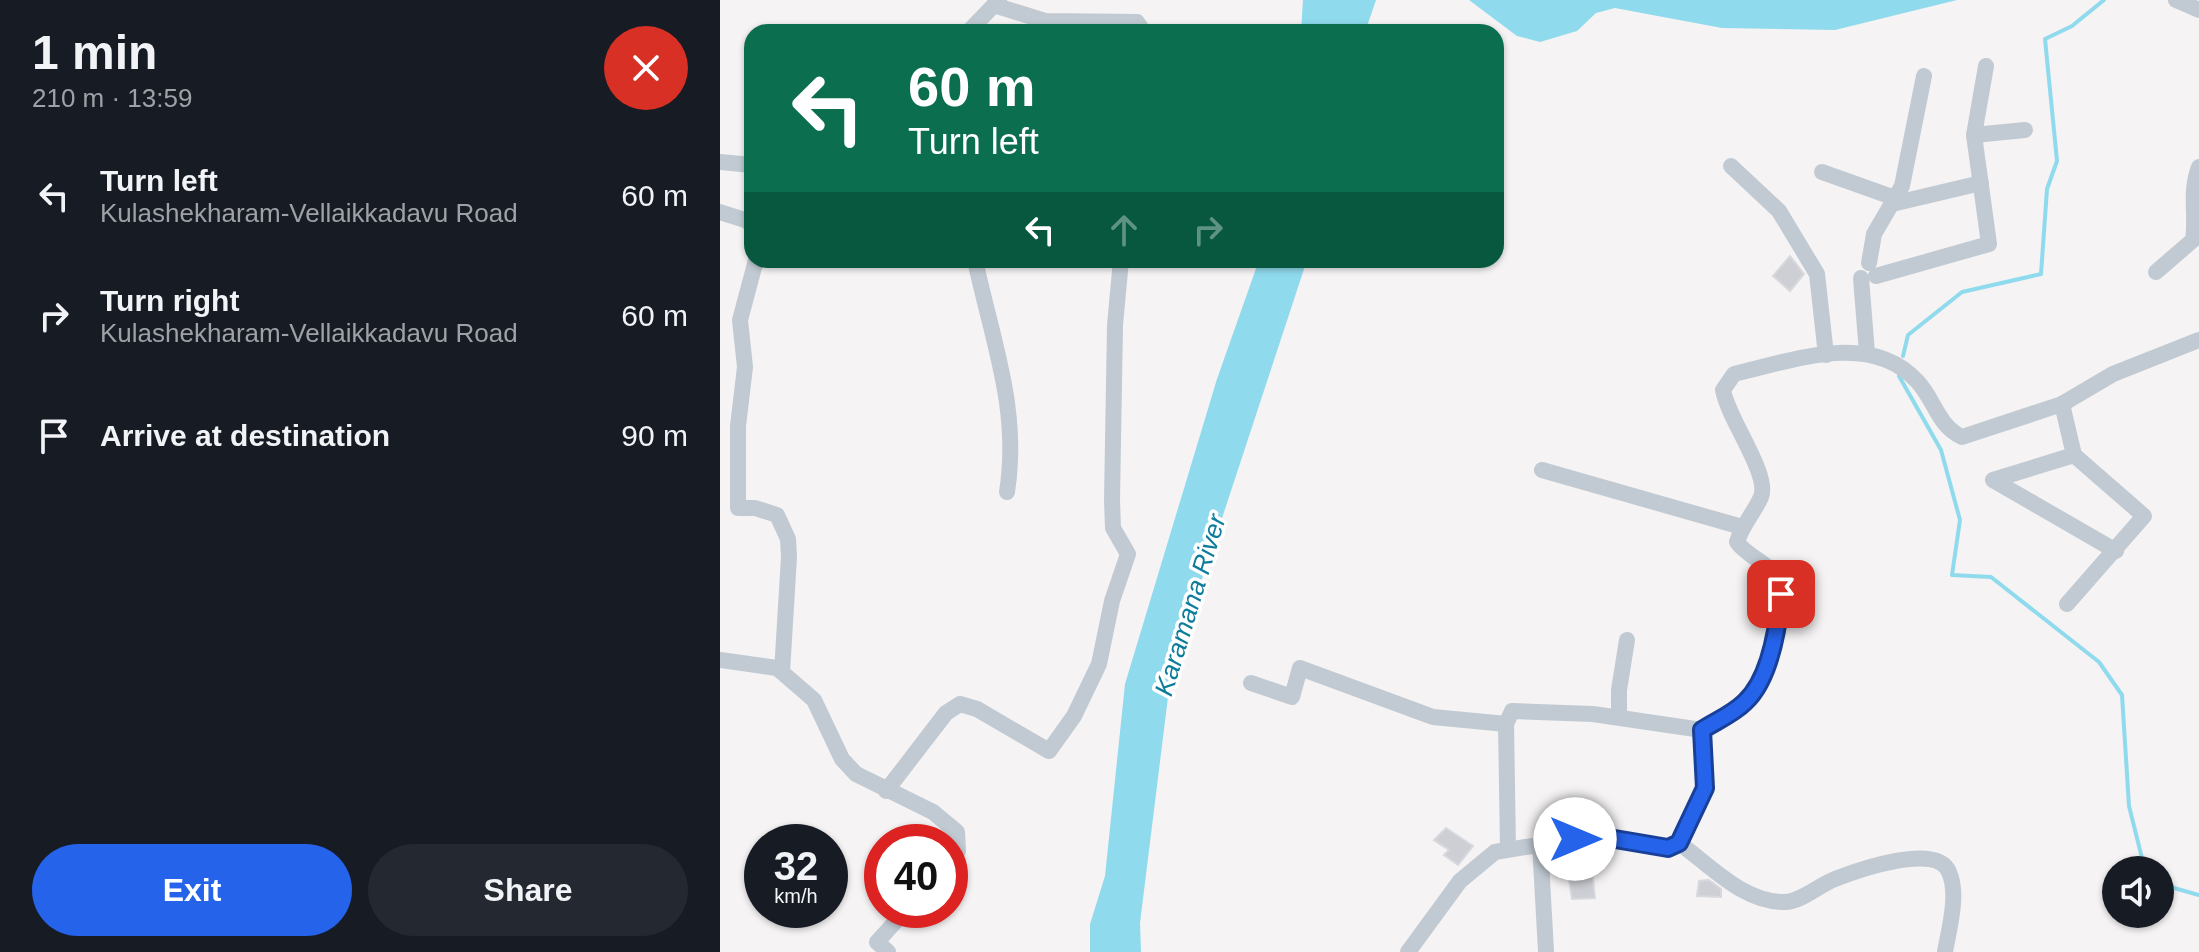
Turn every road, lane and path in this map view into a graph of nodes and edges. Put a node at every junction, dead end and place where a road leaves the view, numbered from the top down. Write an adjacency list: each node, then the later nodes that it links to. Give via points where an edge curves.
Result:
1 (2176, 0): 3 (street)
2 (997, 2): 4 (street); 5 (street, via 1045,21)
3 (2199, 10)
4 (976, 24)
5 (1138, 24)
6 (1986, 66): 9 (street)
7 (1924, 76): 16 (street, via 1902,186)
8 (2025, 130): 9 (street)
9 (1974, 135): 15 (street)
10 (720, 162): 11 (street)
11 (744, 164)
12 (1731, 166): 26 (street, via 1779,211 1817,274)
13 (2199, 167): 23 (street, via 2192,186 2197,218 2193,240)
14 (1822, 172): 16 (street)
15 (1981, 183): 16 (street); 22 (street, via 1989,244)
16 (1894, 201): 22 (street, via 1874,234)
17 (720, 212): 18 (street)
18 (744, 220)
19 (754, 268): 36 (street, via 740,320 745,367 738,426 738,508 777,515 788,539)
20 (977, 268): 30 (street, via 1010,408)
21 (1120, 268): 41 (street, via 1112,500 1113,528 1128,554 1099,664 1074,716 1049,751 960,704 946,713)
22 (1868, 272): 25 (street)
23 (2156, 272)
24 (2199, 340): 27 (street, via 2113,374)
25 (1867, 353): 26 (street); 27 (street, via 1894,361 1918,382 1947,429 1962,437)
26 (1826, 355): 31 (street, via 1734,374 1723,390 1727,411 1762,478 1761,496)
27 (2062, 404): 28 (street)
28 (2074, 455): 32 (street, via 2144,516); 32 (street, via 1993,480)
29 (1542, 470): 31 (street)
30 (1007, 492)
31 (1742, 527): 40 (street, via 1737,542 1778,580 1778,627 1747,701)
32 (2116, 551): 33 (street)
33 (2067, 604)
34 (1627, 640): 38 (street)
35 (720, 660): 36 (street)
36 (782, 672): 41 (street, via 814,700 842,759)
37 (1251, 683): 39 (street, via 1292,697 1300,668 1433,717)
38 (1619, 717): 39 (street, via 1512,711); 40 (street)
39 (1506, 724): 45 (street)
40 (1702, 730): 43 (street, via 1705,788)
41 (886, 791): 42 (street)
42 (950, 824)
43 (1679, 843): 44 (street, via 1668,848 1609,838); 50 (street, via 1750,897 1787,903 1861,871 1922,857 1937,860 1949,870 1953,889)
44 (1540, 844): 45 (street); 47 (street)
45 (1508, 848): 49 (street, via 1495,852 1460,881)
46 (890, 928): 48 (street, via 877,942)
47 (1546, 951)
48 (888, 952)
49 (1408, 952)
50 (1945, 952)

